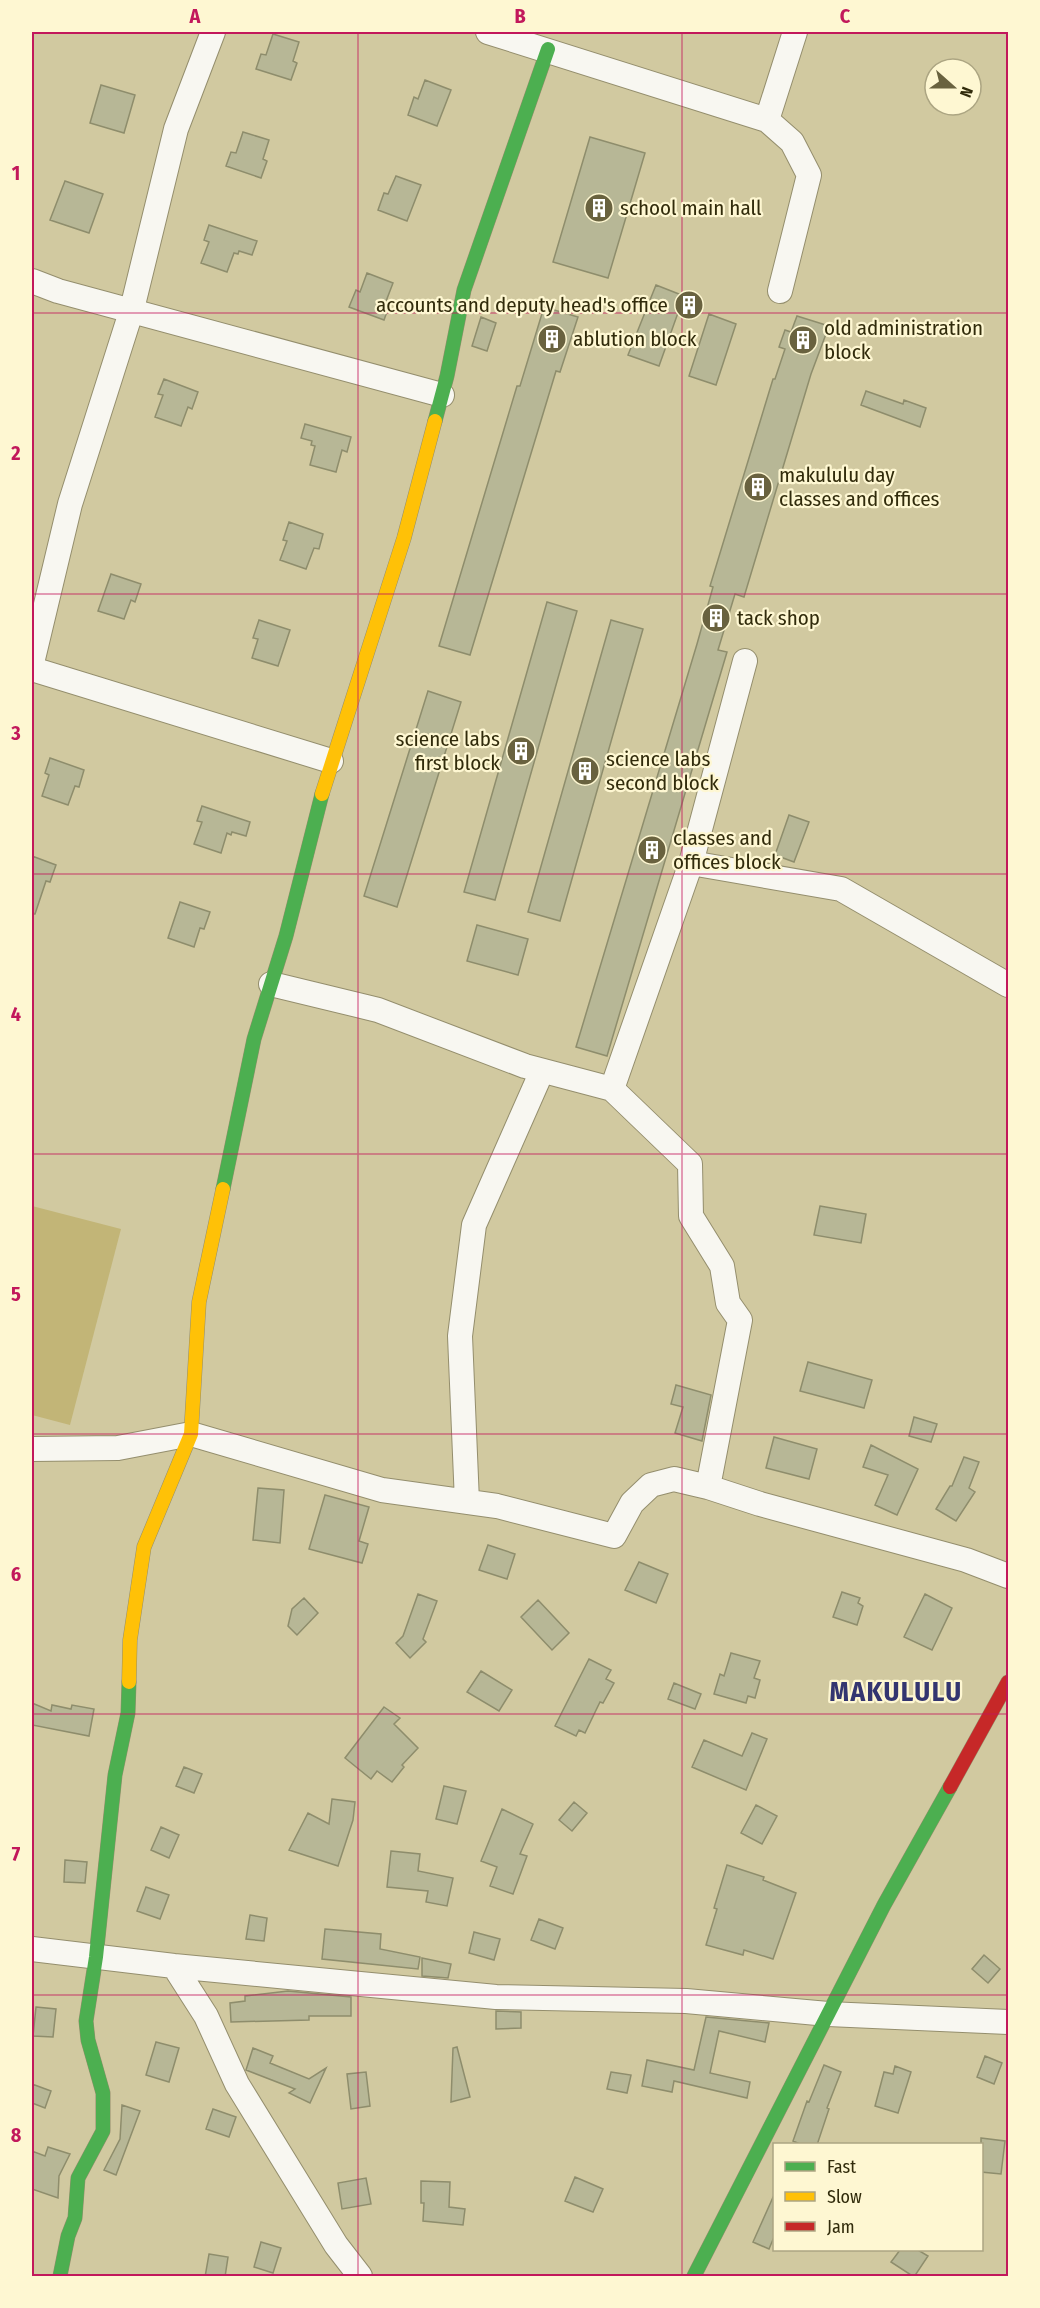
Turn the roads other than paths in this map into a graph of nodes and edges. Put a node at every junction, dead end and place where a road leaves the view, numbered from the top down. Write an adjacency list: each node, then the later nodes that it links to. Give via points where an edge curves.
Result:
1 (213, 32): 8 (street, via 176,129)
2 (488, 32): 4 (street)
3 (795, 32): 5 (street)
4 (548, 49): 5 (street); 9 (street, via 464,290)
5 (767, 120): 7 (street, via 792,142 809,175)
6 (32, 281): 8 (street)
7 (780, 291)
8 (132, 309): 9 (street); 11 (street, via 70,504)
9 (442, 395): 13 (street, via 404,538)
10 (745, 661): 14 (street)
11 (32, 663)
12 (32, 669): 13 (street)
13 (331, 761): 15 (street)
14 (691, 863): 16 (street, via 841,889); 18 (street)
15 (271, 984): 17 (street, via 378,1010); 19 (street, via 254,1038 199,1302)
16 (1008, 985)
17 (542, 1071): 18 (street); 22 (street, via 474,1225 460,1336)
18 (612, 1089): 21 (street, via 690,1164 691,1216 722,1266 728,1303 741,1320)
19 (191, 1434): 20 (street, via 118,1448); 22 (street, via 382,1490); 26 (street, via 144,1547 130,1640 128,1713 115,1775)
20 (32, 1449)
21 (708, 1487): 22 (street, via 674,1479 651,1485 632,1503 614,1536); 23 (street, via 966,1560)
22 (467, 1502)
23 (1008, 1576)
24 (1008, 1682): 28 (street)
25 (32, 1949): 26 (street)
26 (96, 1957): 27 (street); 30 (street, via 86,2021 102,2092 103,2131 78,2178 75,2218)
27 (174, 1966): 28 (street, via 496,1997 687,2001); 31 (street, via 206,2016 237,2084 336,2245)
28 (828, 2014): 29 (street); 32 (street)
29 (1008, 2022)
30 (60, 2277)
31 (360, 2277)
32 (694, 2277)

